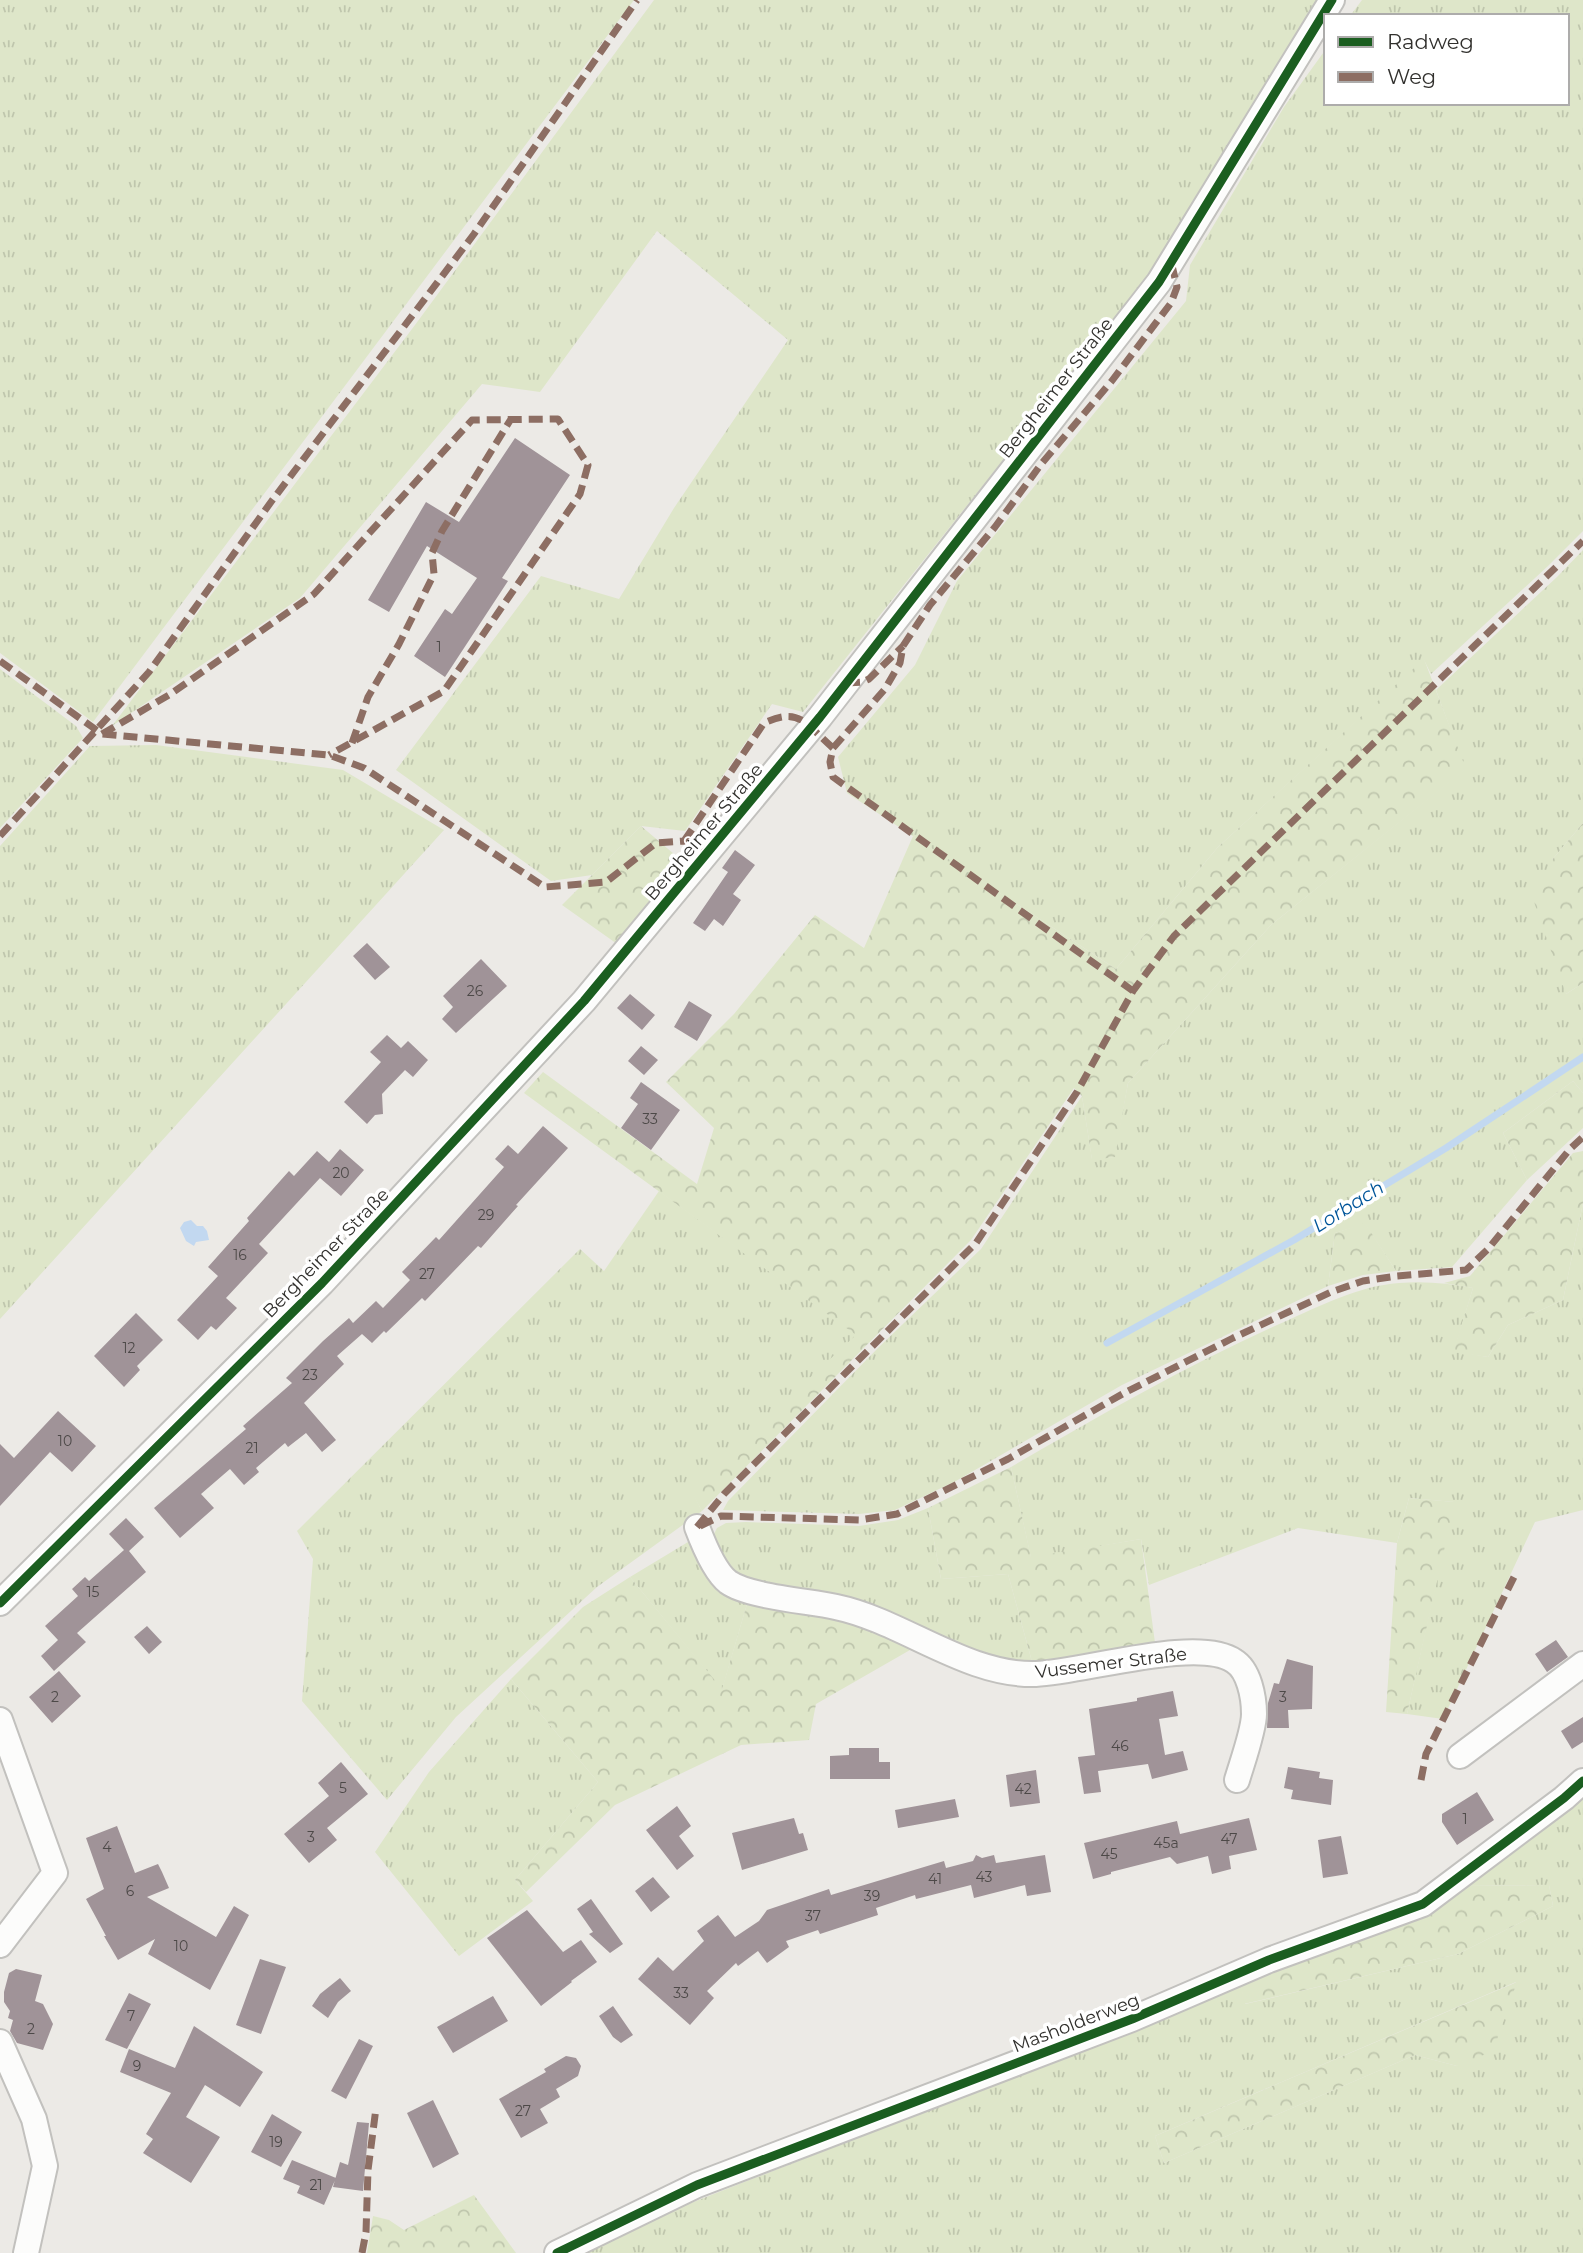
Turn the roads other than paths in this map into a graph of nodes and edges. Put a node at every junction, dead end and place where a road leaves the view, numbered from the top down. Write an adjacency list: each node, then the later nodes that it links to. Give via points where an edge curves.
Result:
1 (1332, 0): 3 (street, Bergheimer Straße, via 1159,282 820,717 593,990 321,1283)
2 (697, 1527): 7 (street, Vussemer Straße, via 706,1551 727,1582 754,1592 839,1608 989,1669 1034,1674 1190,1652 1219,1653 1237,1662 1248,1676 1255,1714)
3 (0, 1603)
4 (1583, 1664): 6 (street)
5 (0, 1720): 9 (street, via 55,1873)
6 (1460, 1756)
7 (1237, 1780)
8 (1583, 1781): 12 (street, Masholderweg, via 1423,1904 697,2185)
9 (0, 1945)
10 (0, 2042): 11 (street, via 34,2119 45,2166)
11 (26, 2253)
12 (557, 2253)

